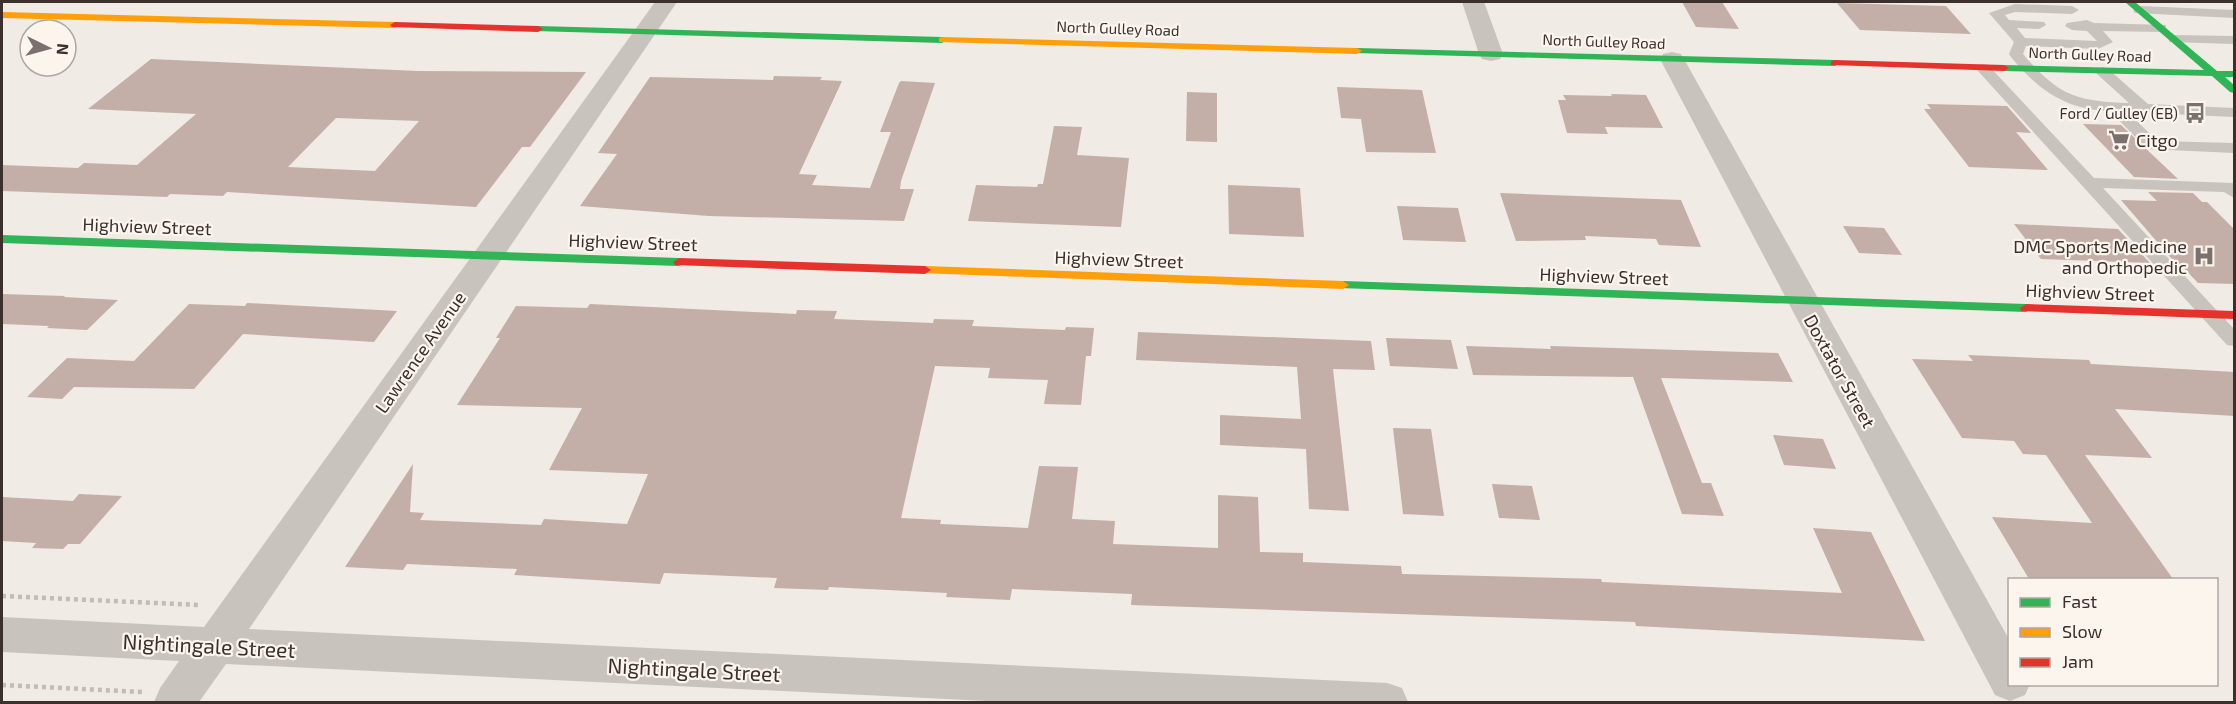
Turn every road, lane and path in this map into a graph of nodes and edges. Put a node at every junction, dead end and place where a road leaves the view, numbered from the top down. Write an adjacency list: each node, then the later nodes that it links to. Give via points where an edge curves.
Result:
1 (666, 2): 12 (street, Lawrence Avenue)
2 (1473, 2): 16 (street)
3 (2068, 6): 7 (lane, via 2015,8 1996,13); 10 (lane)
4 (2135, 6): 5 (lane); 11 (street)
5 (2235, 14)
6 (2, 15): 12 (street, North Gulley Road)
7 (2006, 24): 8 (lane); 15 (lane)
8 (2039, 25)
9 (2072, 26): 10 (lane)
10 (2091, 27): 11 (lane); 15 (lane, via 2106,42)
11 (2161, 28): 13 (street)
12 (645, 32): 16 (street, North Gulley Road); 31 (street, Lawrence Avenue)
13 (2174, 39): 14 (lane); 21 (street)
14 (2235, 40)
15 (2021, 42): 19 (lane, via 2016,54)
16 (1491, 54): 17 (street, North Gulley Road)
17 (1672, 59): 18 (street, North Gulley Road); 32 (street, Doxtator Street)
18 (1983, 68): 19 (street, North Gulley Road); 28 (lane)
19 (2028, 69): 20 (street, North Gulley Road); 24 (lane, via 2071,103)
20 (2102, 71): 21 (street, North Gulley Road); 25 (lane)
21 (2216, 74): 22 (street, North Gulley Road); 23 (street)
22 (2235, 74)
23 (2235, 90)
24 (2115, 108): 25 (lane); 27 (lane, via 2152,146)
25 (2145, 109): 26 (lane)
26 (2235, 112)
27 (2235, 148)
28 (2090, 183): 29 (lane, via 2229,187); 33 (lane)
29 (2235, 193)
30 (2, 239): 31 (street, Highview Street)
31 (488, 255): 32 (street, Highview Street); 39 (street, Lawrence Avenue)
32 (1801, 300): 33 (street, Highview Street); 40 (street, Doxtator Street)
33 (2211, 315): 34 (street, Highview Street); 35 (lane)
34 (2235, 315)
35 (2235, 340)
36 (2, 596): 37 (path)
37 (208, 606)
38 (2, 635): 39 (street, Nightingale Street)
39 (215, 646): 43 (street, Nightingale Street); 44 (street, Lawrence Avenue)
40 (2008, 679)
41 (2, 685): 44 (path)
42 (2012, 686): 46 (street, Doxtator Street)
43 (948, 692): 45 (street, Nightingale Street)
44 (160, 698)
45 (1387, 702)
46 (2020, 702)

